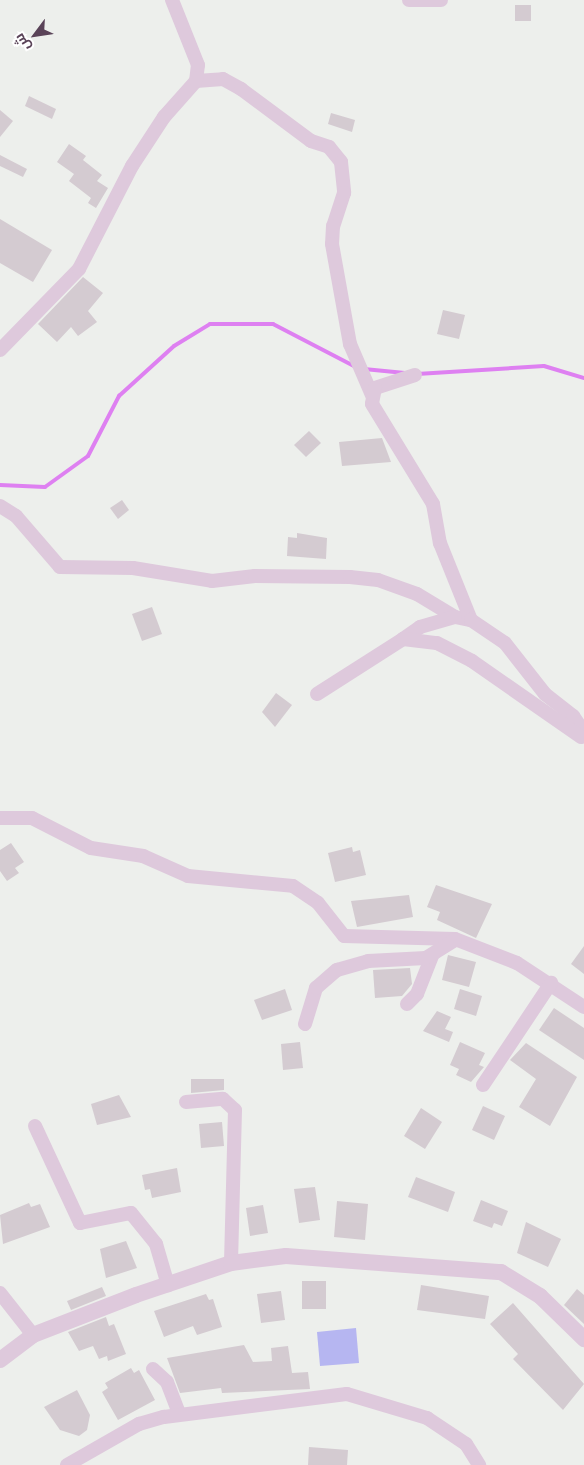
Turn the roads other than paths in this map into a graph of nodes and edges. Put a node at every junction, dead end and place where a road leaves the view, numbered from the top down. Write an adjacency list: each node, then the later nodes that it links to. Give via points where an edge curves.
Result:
1 (172, 0): 4 (street, via 198,65)
2 (410, 0): 3 (street)
3 (441, 0)
4 (196, 81): 5 (street, via 164,117 132,166 79,269); 7 (street, via 223,79 241,89 311,141 329,147 340,162 344,193 333,226 332,244 350,344)
5 (0, 350)
6 (415, 375): 7 (street, via 382,384)
7 (372, 395): 10 (street, via 372,404 433,504 440,544)
8 (0, 506): 9 (street, via 16,516 60,567 144,569 212,581 255,576 369,578 417,594)
9 (455, 617): 10 (street); 11 (street, via 420,627)
10 (471, 620): 13 (street, via 505,643 545,694 573,716)
11 (403, 639): 12 (street); 14 (street, via 436,643 472,661)
12 (317, 694)
13 (584, 732)
14 (584, 739)
15 (0, 818): 16 (street, via 8,815 32,818 91,848 143,856 188,876 293,886 311,896 349,938)
16 (456, 940): 17 (street); 18 (street, via 517,963)
17 (432, 956): 19 (street, via 417,994); 21 (street, via 368,961 337,970 316,988)
18 (551, 983): 20 (street); 22 (street)
19 (406, 1004)
20 (584, 1007)
21 (305, 1024)
22 (483, 1085)
23 (186, 1102): 25 (street, via 223,1099 235,1110)
24 (35, 1126): 26 (street, via 80,1223 131,1213 156,1244)
25 (231, 1263): 26 (street); 29 (street, via 286,1256 501,1272 540,1296)
26 (168, 1285): 28 (street)
27 (0, 1293): 28 (street)
28 (33, 1335): 30 (street)
29 (584, 1339)
30 (0, 1360)
31 (153, 1369): 32 (street, via 167,1382)
32 (179, 1414): 33 (street, via 139,1424); 34 (street, via 347,1394 427,1418 466,1444)
33 (67, 1465)
34 (479, 1465)

